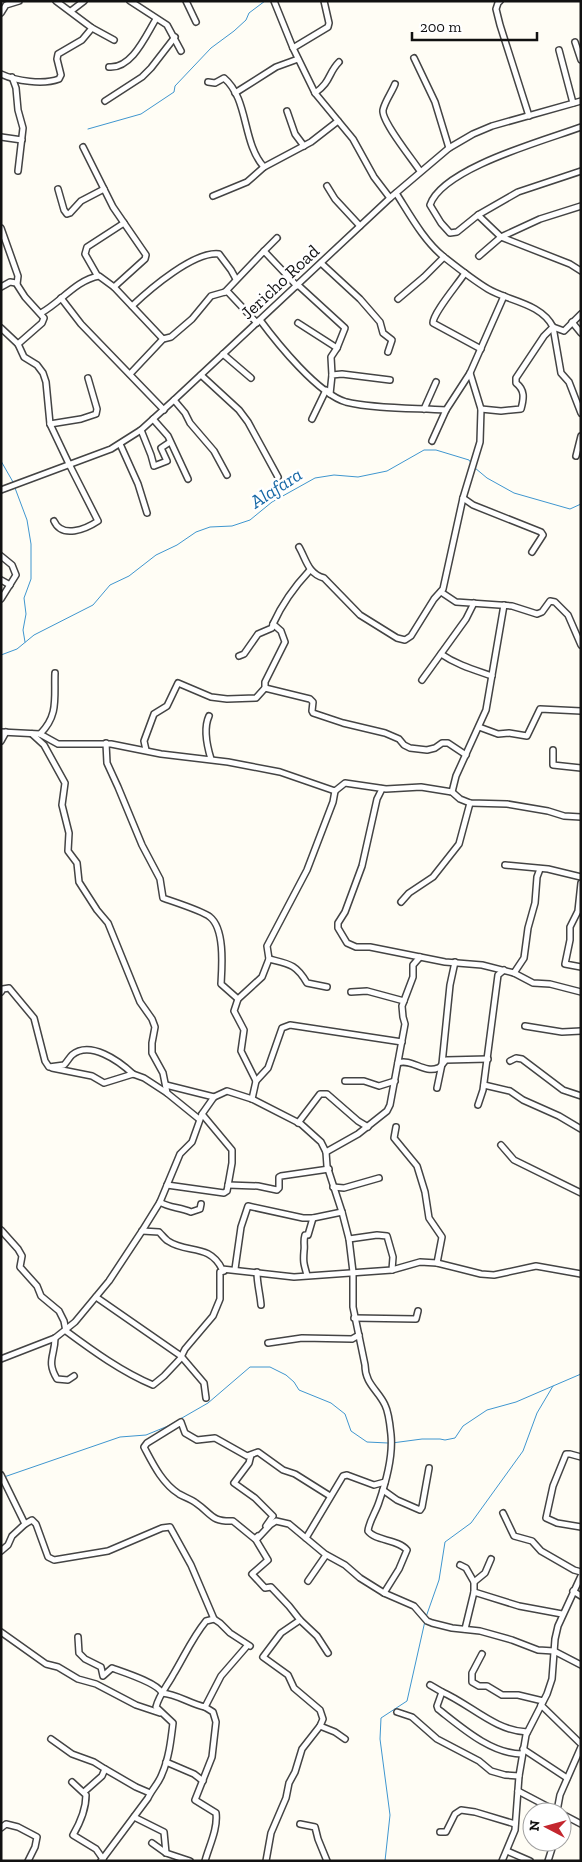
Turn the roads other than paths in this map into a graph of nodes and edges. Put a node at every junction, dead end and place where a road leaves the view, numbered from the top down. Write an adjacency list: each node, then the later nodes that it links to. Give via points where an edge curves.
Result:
1 (19, 1): 9 (street)
2 (56, 1): 10 (street)
3 (84, 1): 10 (street)
4 (130, 1): 12 (street)
5 (186, 1): 13 (street)
6 (274, 1): 18 (street)
7 (324, 1): 18 (street, via 328,27)
8 (500, 1): 38 (street, via 496,10)
9 (5, 4): 11 (street)
10 (71, 11): 14 (street)
11 (1, 13)
12 (156, 19): 15 (street, via 167,25); 25 (street, via 133,55 118,67)
13 (196, 22)
14 (92, 28): 16 (street); 28 (street, via 82,40 58,54 59,79 45,83)
15 (174, 38): 20 (street); 35 (street, via 151,68)
16 (114, 40)
17 (575, 42): 23 (street)
18 (293, 48): 22 (street)
19 (559, 50): 36 (street)
20 (181, 51)
21 (414, 58): 45 (street, via 435,102)
22 (298, 59): 32 (street, via 276,67); 33 (street)
23 (581, 60)
24 (338, 62): 33 (street, via 327,84)
25 (108, 67)
26 (1, 74): 27 (street)
27 (12, 77): 28 (street); 31 (street)
28 (24, 80): 31 (street)
29 (208, 82): 32 (street, via 215,83 224,78)
30 (396, 84): 48 (street, via 383,115)
31 (16, 88): 42 (street)
32 (235, 93): 46 (street, via 253,146)
33 (315, 93): 39 (street)
34 (581, 100): 36 (street, Jericho Road)
35 (105, 101)
36 (573, 103): 38 (street, Jericho Road)
37 (287, 111): 43 (street, via 295,134)
38 (528, 116): 45 (street, Jericho Road, via 473,134)
39 (338, 121): 43 (street); 55 (street)
40 (581, 128): 57 (street, via 486,161 449,183 432,198 430,205 450,233 457,232)
41 (1, 137): 42 (street)
42 (22, 140): 47 (street)
43 (304, 146): 46 (street)
44 (83, 147): 52 (street)
45 (449, 148): 48 (street, Jericho Road)
46 (264, 167): 54 (street, via 247,182)
47 (18, 171)
48 (420, 171): 53 (street, Jericho Road)
49 (581, 172): 57 (street, via 518,192)
50 (327, 186): 59 (street)
51 (58, 189): 52 (street, via 67,214)
52 (104, 189): 58 (street)
53 (396, 193): 55 (street, Jericho Road); 65 (street, via 427,239)
54 (213, 196)
55 (390, 198): 59 (street, Jericho Road)
56 (581, 206): 61 (street, via 540,219)
57 (478, 215): 61 (street)
58 (124, 223): 69 (street, via 85,250 84,254); 74 (street, via 146,258)
59 (360, 226): 66 (street, Jericho Road)
60 (1, 228): 71 (street, via 18,276)
61 (501, 237): 64 (street); 67 (street)
62 (277, 238): 63 (street)
63 (264, 251): 70 (street); 72 (street)
64 (479, 256)
65 (444, 257): 68 (street); 78 (street)
66 (321, 263): 72 (street, Jericho Road); 92 (street, via 380,322 383,333 392,340)
67 (581, 271)
68 (464, 273): 76 (street); 91 (street, via 436,312 433,323)
69 (97, 275): 74 (street); 77 (street)
70 (236, 279): 75 (street); 79 (street, via 219,254 210,254 182,267)
71 (17, 284): 73 (street, via 10,282); 80 (street)
72 (297, 286): 82 (street, Jericho Road); 90 (street, via 345,327)
73 (1, 287)
74 (114, 287): 79 (street)
75 (225, 292): 82 (street); 88 (street, via 211,296 192,319 171,337)
76 (504, 296): 85 (street, via 538,311); 91 (street)
77 (61, 298): 80 (street); 95 (street, via 81,324)
78 (398, 299)
79 (132, 306): 88 (street)
80 (41, 313): 89 (street, via 43,322)
81 (581, 314): 83 (street)
82 (258, 322): 93 (street, Jericho Road); 102 (street, via 288,356)
83 (572, 322): 85 (street, via 564,331); 87 (street)
84 (298, 323): 90 (street)
85 (553, 327): 105 (street, via 516,378 523,391 521,409); 108 (street, via 561,373 569,382)
86 (1, 328): 89 (street)
87 (581, 333)
88 (163, 339): 95 (street)
89 (18, 344): 111 (street, via 24,357 37,364 46,382)
90 (337, 348): 97 (street, via 331,356)
91 (481, 349): 94 (street)
92 (388, 352)
93 (223, 354): 96 (street, Jericho Road); 99 (street)
94 (470, 373): 105 (street); 107 (street)
95 (130, 374): 106 (street)
96 (201, 375): 103 (street, Jericho Road); 120 (street, via 248,422)
97 (332, 375): 100 (street); 102 (street)
98 (88, 378): 111 (street, via 99,412)
99 (251, 378)
100 (390, 380)
101 (436, 382): 104 (street)
102 (328, 392): 104 (street, via 354,403); 110 (street)
103 (174, 400): 106 (street, Jericho Road); 119 (street, via 214,451)
104 (424, 409): 107 (street)
105 (482, 409): 123 (street, via 480,442)
106 (164, 410): 109 (street, Jericho Road)
107 (446, 410): 114 (street)
108 (581, 413)
109 (153, 419): 112 (street, Jericho Road); 115 (street)
110 (312, 419)
111 (50, 424): 118 (street)
112 (141, 430): 115 (street, via 154,466 167,462 161,448); 116 (street, Jericho Road)
113 (581, 436): 117 (street)
114 (432, 441)
115 (170, 442): 121 (street)
116 (120, 444): 118 (street, Jericho Road); 124 (street)
117 (576, 456)
118 (69, 464): 122 (street, Jericho Road); 125 (street, via 98,521 88,527 67,531 59,529)
119 (227, 475)
120 (278, 477)
121 (188, 479)
122 (1, 490)
123 (463, 498): 127 (street, via 542,532); 132 (street)
124 (147, 513)
125 (54, 521)
126 (299, 547): 129 (street)
127 (532, 552)
128 (1, 556): 131 (street, via 14,568 16,575)
129 (310, 570): 132 (street, via 324,578 360,615 402,640 411,636); 136 (street, via 291,592)
130 (1, 580): 131 (street)
131 (10, 585): 133 (street)
132 (440, 592): 134 (street, via 456,602)
133 (1, 599)
134 (474, 603): 135 (street); 138 (street)
135 (504, 604): 137 (street, via 537,614 550,601 555,602 568,615); 141 (street)
136 (273, 624): 139 (street, via 272,628 258,634); 143 (street, via 285,642)
137 (581, 646)
138 (441, 654): 141 (street); 142 (street)
139 (239, 656)
140 (55, 673): 149 (street, via 54,714)
141 (492, 676): 146 (street, via 486,710)
142 (422, 680)
143 (265, 688): 152 (street, via 256,698 227,700 178,683 167,706 154,714 144,741); 154 (street, via 310,699 314,702 313,713 385,733 410,748 427,750 448,743)
144 (581, 711): 146 (street, via 540,709 527,736 498,734)
145 (209, 716): 155 (street, via 206,745)
146 (479, 727): 154 (street)
147 (4, 732): 148 (street); 150 (street)
148 (32, 733): 149 (street); 191 (street, via 44,745 65,783 62,805 69,833 68,851 77,863 79,882 108,923 140,1002 152,1019 152,1053 161,1067)
149 (40, 734): 151 (street, via 58,744)
150 (1, 741)
151 (106, 743): 152 (street); 177 (street, via 107,763 160,879 163,898 211,917 220,931 221,984)
152 (146, 750): 155 (street)
153 (553, 750): 156 (street, via 553,765)
154 (466, 755): 159 (street)
155 (211, 759): 158 (street, via 280,772)
156 (581, 768)
157 (382, 789): 158 (street, via 345,783); 159 (street, via 421,787); 167 (street, via 362,866 345,912 338,920 338,928 351,946)
158 (336, 791): 168 (street, via 307,870 267,946)
159 (452, 792): 160 (street)
160 (470, 803): 161 (street, via 507,804); 166 (street, via 459,844 433,878 409,892)
161 (581, 817)
162 (505, 865): 163 (street)
163 (540, 868): 164 (street); 172 (street, via 524,958)
164 (581, 877)
165 (581, 883): 170 (street, via 578,911 570,927 566,964)
166 (401, 902)
167 (420, 957): 169 (street); 178 (street, via 413,965 412,980)
168 (269, 959): 173 (street, via 290,964 300,971 307,983); 177 (street, via 262,977)
169 (455, 962): 171 (street); 185 (street)
170 (581, 966)
171 (504, 970): 172 (street); 182 (street, via 498,975)
172 (514, 973): 176 (street, via 532,983)
173 (327, 987)
174 (1, 992): 186 (street, via 10,988 34,1018)
175 (351, 992): 178 (street, via 368,991)
176 (581, 992)
177 (238, 999): 188 (street, via 234,1011 244,1030 241,1051)
178 (404, 1000): 181 (street)
179 (525, 1026): 180 (street, via 562,1032)
180 (581, 1031)
181 (402, 1042): 184 (street); 188 (street, via 290,1025 282,1028 268,1068)
182 (488, 1059): 185 (street, via 446,1060); 192 (street)
183 (510, 1061): 195 (street, via 522,1060 563,1090)
184 (398, 1064): 185 (street, via 404,1062 436,1069); 190 (street)
185 (442, 1064): 193 (street)
186 (49, 1067): 187 (street, via 92,1076 104,1083); 187 (street, via 64,1065 73,1054 96,1051 120,1062)
187 (132, 1074): 194 (street)
188 (256, 1081): 197 (street)
189 (345, 1081): 190 (street, via 364,1081 379,1086)
190 (395, 1081): 201 (street, via 390,1105)
191 (166, 1085): 194 (street); 196 (street)
192 (484, 1085): 198 (street); 203 (street, via 510,1091)
193 (437, 1088)
194 (168, 1093): 199 (street)
195 (581, 1096)
196 (214, 1098): 197 (street, via 227,1091); 199 (street)
197 (252, 1098): 200 (street)
198 (478, 1105)
199 (200, 1116): 208 (street, via 192,1142 180,1154); 209 (street, via 232,1148)
200 (298, 1123): 201 (street, via 320,1094 327,1094); 205 (street, via 321,1142)
201 (368, 1127): 205 (street)
202 (396, 1127): 219 (street, via 394,1138 417,1166 429,1218 442,1238)
203 (581, 1129)
204 (501, 1145): 211 (street, via 514,1160)
205 (326, 1152): 206 (street)
206 (329, 1169): 209 (street, via 281,1176 277,1190); 210 (street)
207 (378, 1178): 210 (street, via 344,1188)
208 (167, 1185): 209 (street, via 224,1192); 212 (street)
209 (228, 1185)
210 (333, 1187): 214 (street)
211 (581, 1192)
212 (160, 1202): 213 (street, via 167,1207 191,1212 200,1209); 217 (street)
213 (201, 1204)
214 (342, 1212): 215 (street); 218 (street)
215 (312, 1218): 220 (street, via 248,1206 241,1227); 225 (street, via 303,1242)
216 (1, 1230): 230 (street, via 22,1256 20,1267 37,1286 41,1296 58,1311)
217 (142, 1231): 220 (street, via 159,1232 167,1240 217,1259 222,1269); 226 (street)
218 (348, 1238): 221 (street, via 386,1235 393,1257); 223 (street)
219 (437, 1263): 221 (street, via 420,1262); 224 (street, via 494,1275 536,1266)
220 (235, 1270): 222 (street); 234 (street, via 220,1272 219,1304)
221 (392, 1270): 223 (street)
222 (257, 1272): 225 (street); 227 (street)
223 (353, 1272): 225 (street); 229 (street)
224 (581, 1274)
225 (307, 1276)
226 (96, 1297): 230 (street); 234 (street)
227 (261, 1305)
228 (418, 1312): 229 (street, via 416,1319)
229 (354, 1318): 231 (street)
230 (66, 1331): 232 (street); 234 (street, via 96,1353 152,1385)
231 (359, 1336): 233 (street); 242 (street, via 365,1372 386,1407 391,1443)
232 (55, 1338): 235 (street); 236 (street, via 50,1363 53,1372 56,1378 68,1380)
233 (268, 1343)
234 (181, 1356): 237 (street, via 204,1383)
235 (1, 1359)
236 (74, 1376)
237 (206, 1398)
238 (251, 1455): 238 (street, via 247,1456 215,1438 198,1440 185,1433 181,1422 144,1447 163,1480 177,1493 197,1503 220,1522 233,1522 255,1539 273,1516 234,1483); 244 (street, via 258,1452)
239 (581, 1457): 247 (street, via 566,1454 546,1518)
240 (429, 1468): 243 (street, via 420,1510)
241 (1, 1475): 246 (street)
242 (385, 1482): 243 (street); 244 (street, via 374,1485 345,1474)
243 (383, 1490): 259 (street, via 368,1531 407,1550)
244 (330, 1496): 248 (street)
245 (503, 1513): 253 (street, via 514,1536 532,1541 541,1551)
246 (25, 1524): 249 (street); 262 (street, via 32,1520 36,1524 48,1557 54,1560 108,1551 170,1527 191,1565)
247 (581, 1527)
248 (306, 1538): 250 (street); 263 (street, via 284,1522 274,1523 256,1540 268,1560 252,1574 262,1586 271,1587)
249 (1, 1551)
250 (326, 1555): 255 (street); 259 (street)
251 (491, 1559): 256 (street, via 485,1573)
252 (460, 1565): 256 (street, via 466,1568)
253 (581, 1572)
254 (581, 1576): 257 (street)
255 (308, 1581)
256 (472, 1582): 258 (street)
257 (573, 1590): 260 (street); 261 (street)
258 (474, 1592): 261 (street, via 519,1606); 264 (street)
259 (384, 1593): 264 (street, via 414,1606 430,1622 442,1627)
260 (581, 1596)
261 (562, 1614): 267 (street)
262 (214, 1619): 275 (street, via 206,1621 197,1633); 277 (street, via 249,1646 222,1676)
263 (300, 1620): 268 (street, via 317,1636); 280 (street, via 281,1633 263,1657 283,1670 294,1688 320,1710 323,1719)
264 (465, 1629): 267 (street, via 538,1650)
265 (1, 1632): 273 (street, via 46,1664)
266 (78, 1637): 271 (street, via 79,1653 101,1667)
267 (554, 1650): 270 (street); 276 (street, via 552,1679)
268 (328, 1653)
269 (482, 1654): 276 (street, via 472,1673 472,1682 502,1695 518,1695)
270 (581, 1665)
271 (103, 1676): 273 (street); 275 (street, via 112,1668 143,1680)
272 (430, 1685): 274 (street)
273 (107, 1689): 279 (street, via 136,1705)
274 (442, 1692): 281 (street, via 494,1722 516,1732); 285 (street, via 438,1709 477,1738 512,1754)
275 (162, 1693): 277 (street); 279 (street, via 156,1706)
276 (542, 1703): 281 (street); 284 (street)
277 (205, 1707): 290 (street, via 213,1712 216,1722 212,1757)
278 (397, 1712): 288 (street, via 412,1717 436,1739 491,1771)
279 (161, 1713): 286 (street, via 173,1723)
280 (320, 1726): 283 (street); 309 (street, via 302,1749 273,1828)
281 (527, 1732): 285 (street)
282 (51, 1739): 287 (street, via 72,1754)
283 (345, 1739)
284 (581, 1746): 289 (street)
285 (522, 1752): 288 (street); 289 (street)
286 (166, 1762): 290 (street); 294 (street)
287 (105, 1769): 293 (street, via 102,1776); 294 (street)
288 (519, 1776): 292 (street)
289 (567, 1778): 296 (street)
290 (204, 1781): 308 (street, via 195,1800 216,1813 217,1818)
291 (72, 1782): 293 (street)
292 (518, 1791): 295 (street); 299 (street)
293 (84, 1792): 305 (street, via 86,1803 73,1835 96,1849)
294 (150, 1793): 297 (street)
295 (539, 1802)
296 (560, 1802)
297 (134, 1817): 304 (street, via 164,1832); 305 (street)
298 (300, 1824): 310 (street, via 315,1827)
299 (515, 1824): 301 (street, via 461,1810 455,1814 446,1832); 303 (street)
300 (1, 1828): 306 (street, via 6,1824 37,1836)
301 (440, 1832)
302 (152, 1843): 304 (street)
303 (506, 1850): 311 (street); 312 (street)
304 (166, 1853): 307 (street)
305 (102, 1860)
306 (28, 1861)
307 (190, 1861)
308 (204, 1861)
309 (266, 1861)
310 (327, 1861)
311 (502, 1861)
312 (530, 1861)

